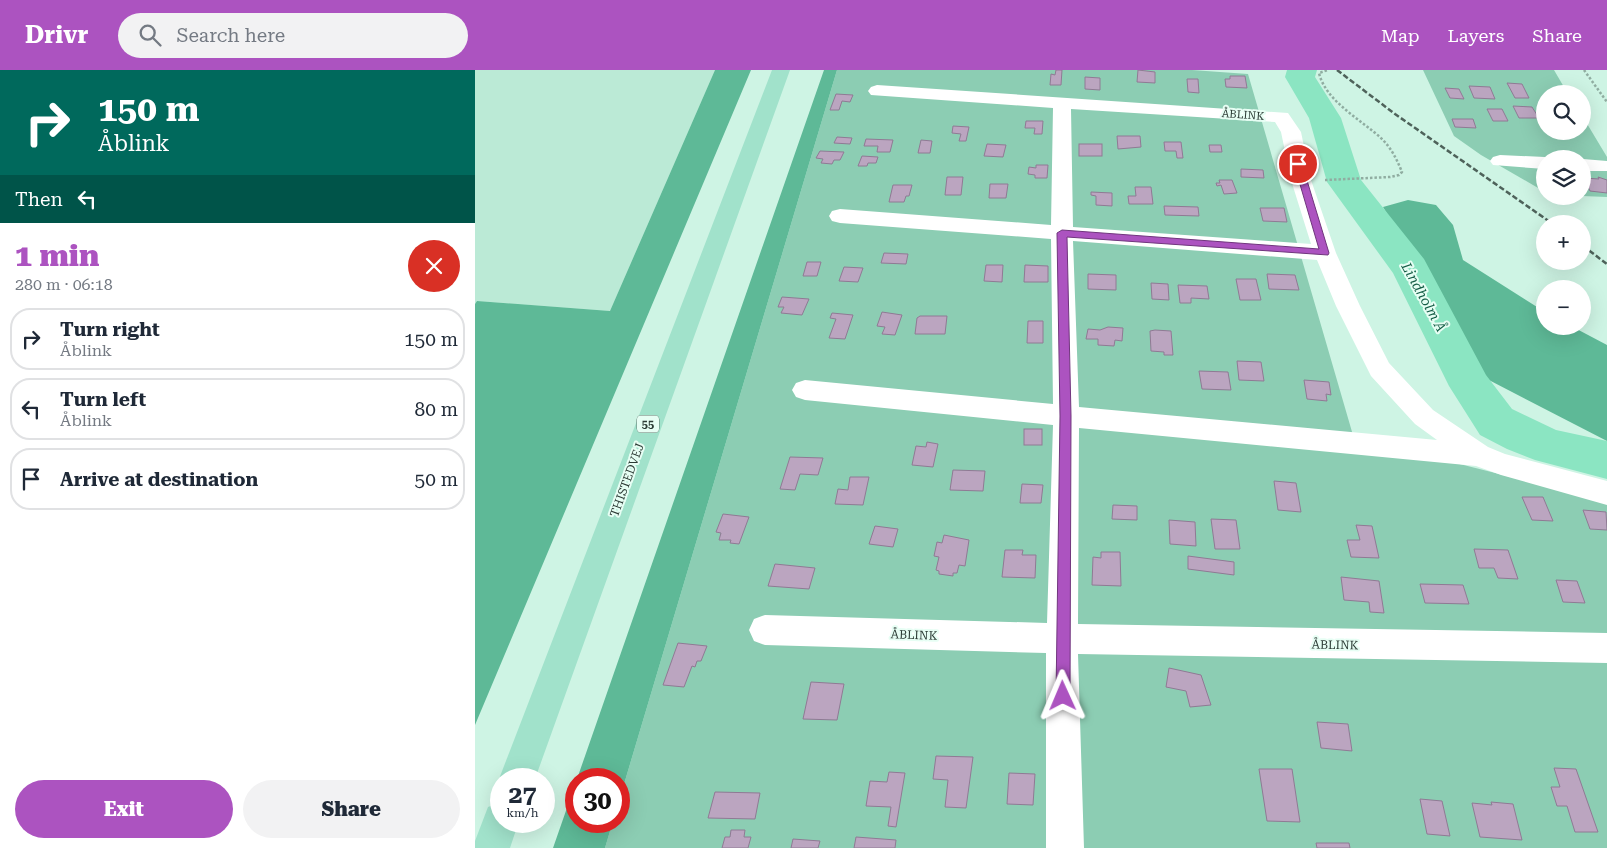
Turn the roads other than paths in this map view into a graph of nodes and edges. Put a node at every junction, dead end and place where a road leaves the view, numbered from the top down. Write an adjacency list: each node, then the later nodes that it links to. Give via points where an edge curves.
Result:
1 (781, 70): 16 (main road, THISTEDVEJ / 55)
2 (877, 91): 3 (street, ÅBLINK)
3 (1062, 103): 7 (street); 8 (street, ÅBLINK, via 1281,117 1291,132 1301,180)
4 (1500, 161): 5 (street)
5 (1536, 163)
6 (840, 216): 7 (street)
7 (1062, 233): 8 (street); 10 (street)
8 (1325, 253): 11 (street, ÅBLINK, via 1347,306 1380,369 1424,417)
9 (805, 390): 10 (street, ÅBLINK)
10 (1066, 416): 11 (street, ÅBLINK); 14 (street)
11 (1478, 455): 12 (street, ÅBLINK)
12 (1607, 493)
13 (765, 630): 14 (street, ÅBLINK)
14 (1062, 640): 15 (street, ÅBLINK); 19 (street)
15 (1607, 648)
16 (521, 768)
17 (496, 833): 18 (main road)
18 (491, 848)
19 (1065, 848)

